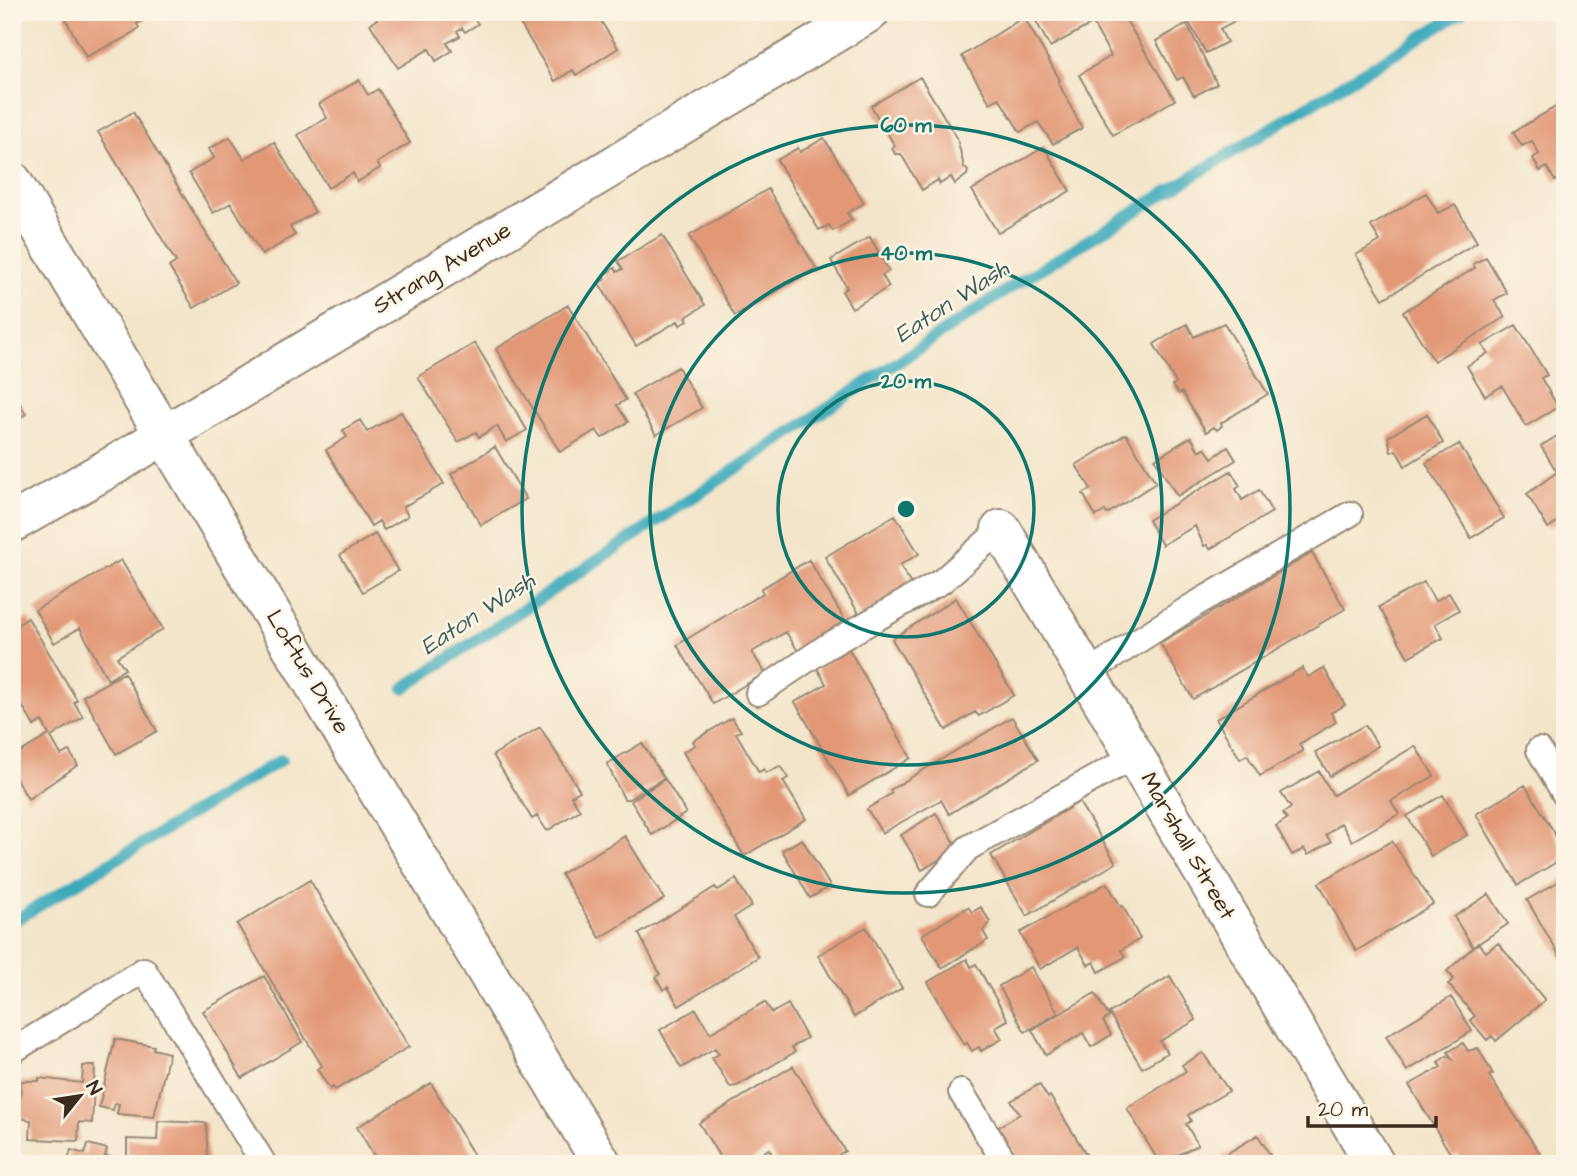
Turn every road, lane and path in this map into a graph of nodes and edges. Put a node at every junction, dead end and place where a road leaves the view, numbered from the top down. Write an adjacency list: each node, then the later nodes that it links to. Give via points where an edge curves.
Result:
1 (870, 12): 3 (street, Strang Avenue)
2 (12, 181): 3 (street, Loftus Drive)
3 (164, 435): 5 (street, Strang Avenue); 16 (street, Loftus Drive)
4 (1350, 514): 7 (lane)
5 (12, 523)
6 (1001, 529): 7 (street, Marshall Street); 8 (lane, via 942,581 826,647)
7 (1087, 673): 10 (street, Marshall Street)
8 (758, 693)
9 (1539, 750): 11 (lane)
10 (1135, 756): 12 (lane, via 968,848); 18 (street, Marshall Street)
11 (1565, 795)
12 (928, 894)
13 (12, 1051): 15 (lane, via 144,970)
14 (961, 1092): 17 (lane)
15 (264, 1164)
16 (602, 1164)
17 (1006, 1164)
18 (1375, 1164)

